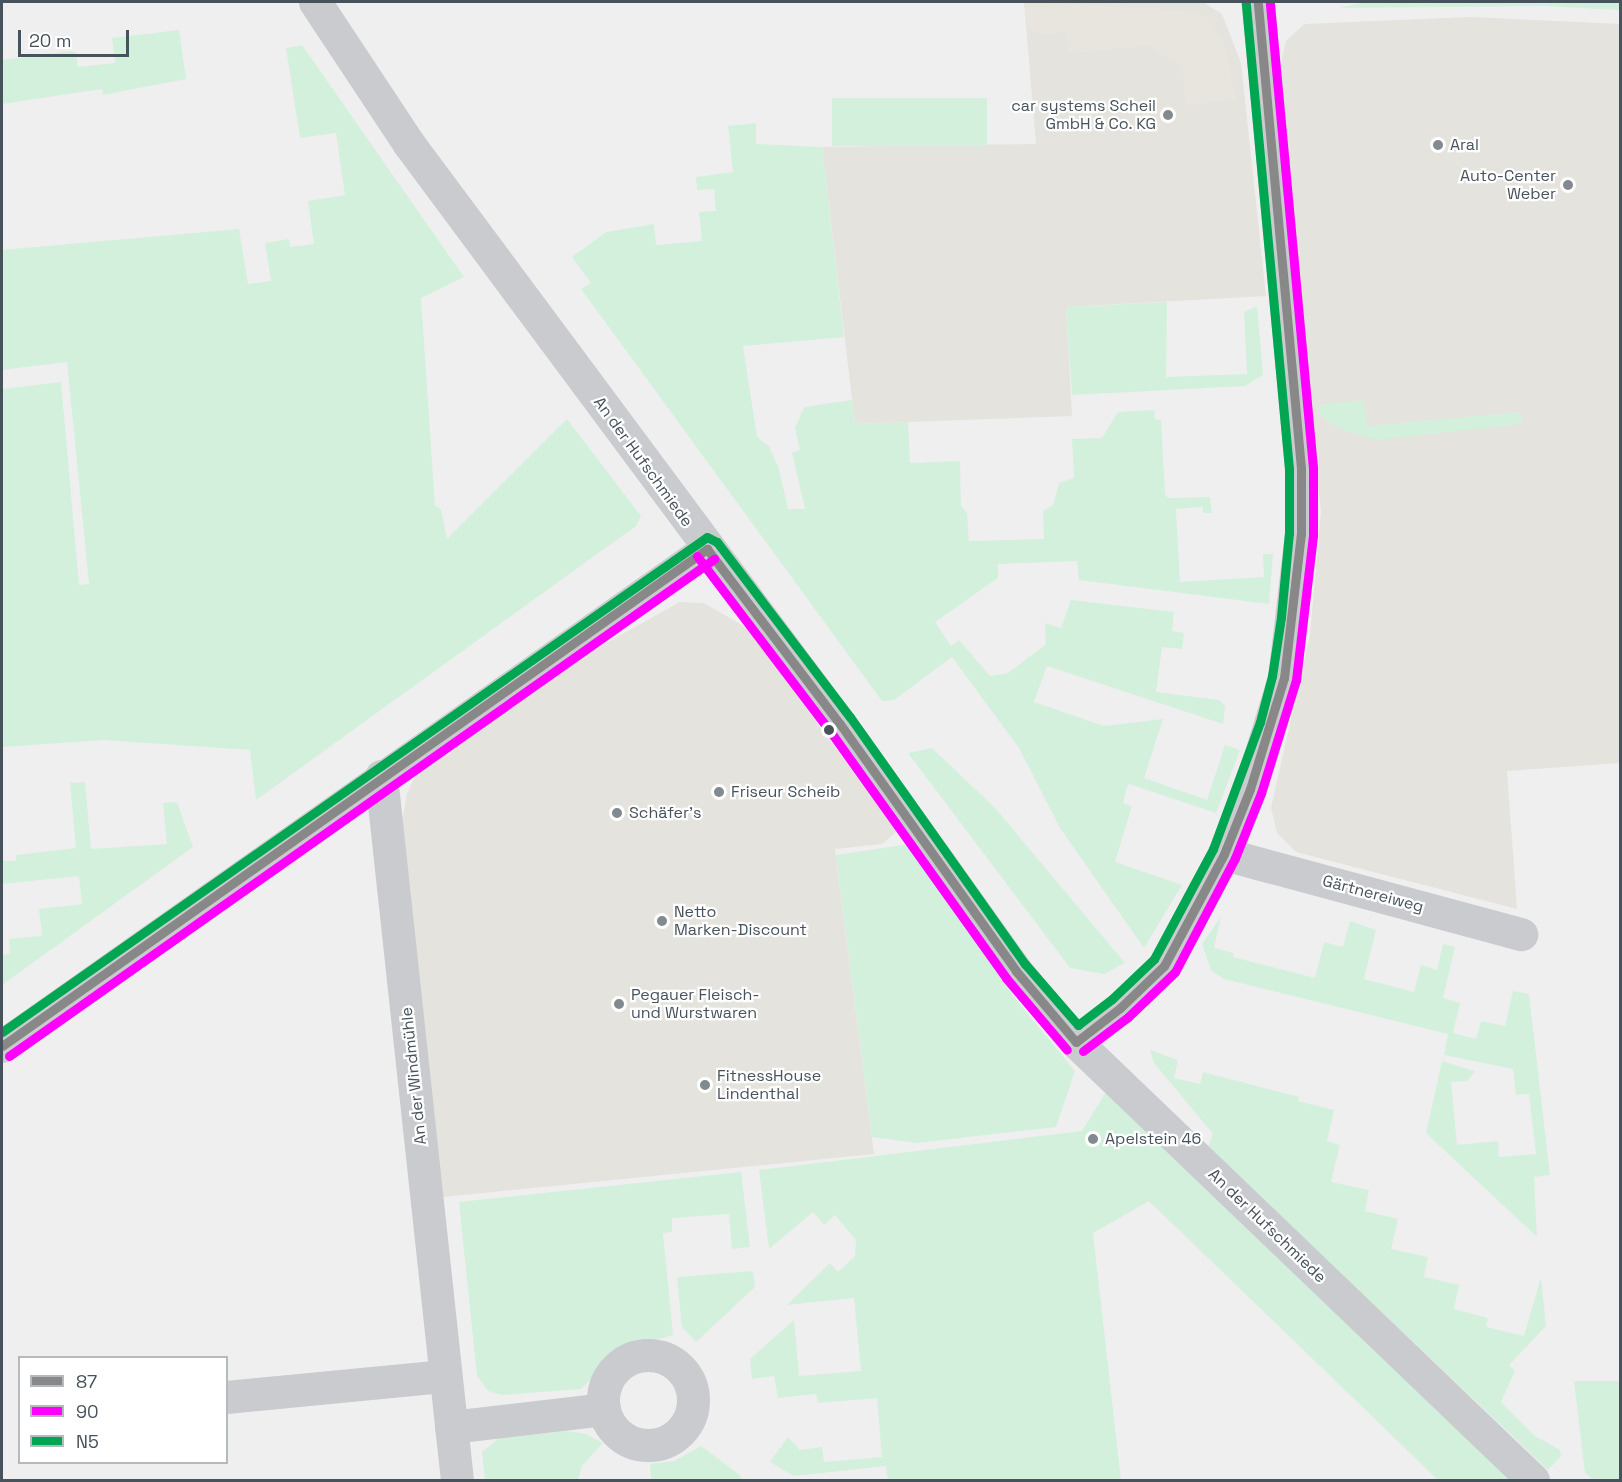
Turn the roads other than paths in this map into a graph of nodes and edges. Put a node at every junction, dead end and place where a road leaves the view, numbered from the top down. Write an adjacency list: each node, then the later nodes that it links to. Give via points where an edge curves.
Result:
1 (315, 2): 3 (street, An der Hufschmiede, via 409,144)
2 (1258, 2): 5 (street, via 1301,468 1301,534 1284,678 1250,789)
3 (707, 549): 4 (street); 7 (street, An der Hufschmiede, via 840,723 1016,971)
4 (381, 776): 8 (street); 9 (street, An der Windmühle)
5 (1224, 854): 6 (street, Gärtnereiweg); 7 (street, via 1164,966 1120,1008)
6 (1521, 934)
7 (1076, 1042): 14 (street, An der Hufschmiede)
8 (2, 1046)
9 (446, 1376): 10 (street); 12 (street, An der Windmühle)
10 (228, 1397)
11 (604, 1409): 12 (street)
12 (451, 1427): 13 (street, An der Windmühle)
13 (457, 1480)
14 (1533, 1480)

